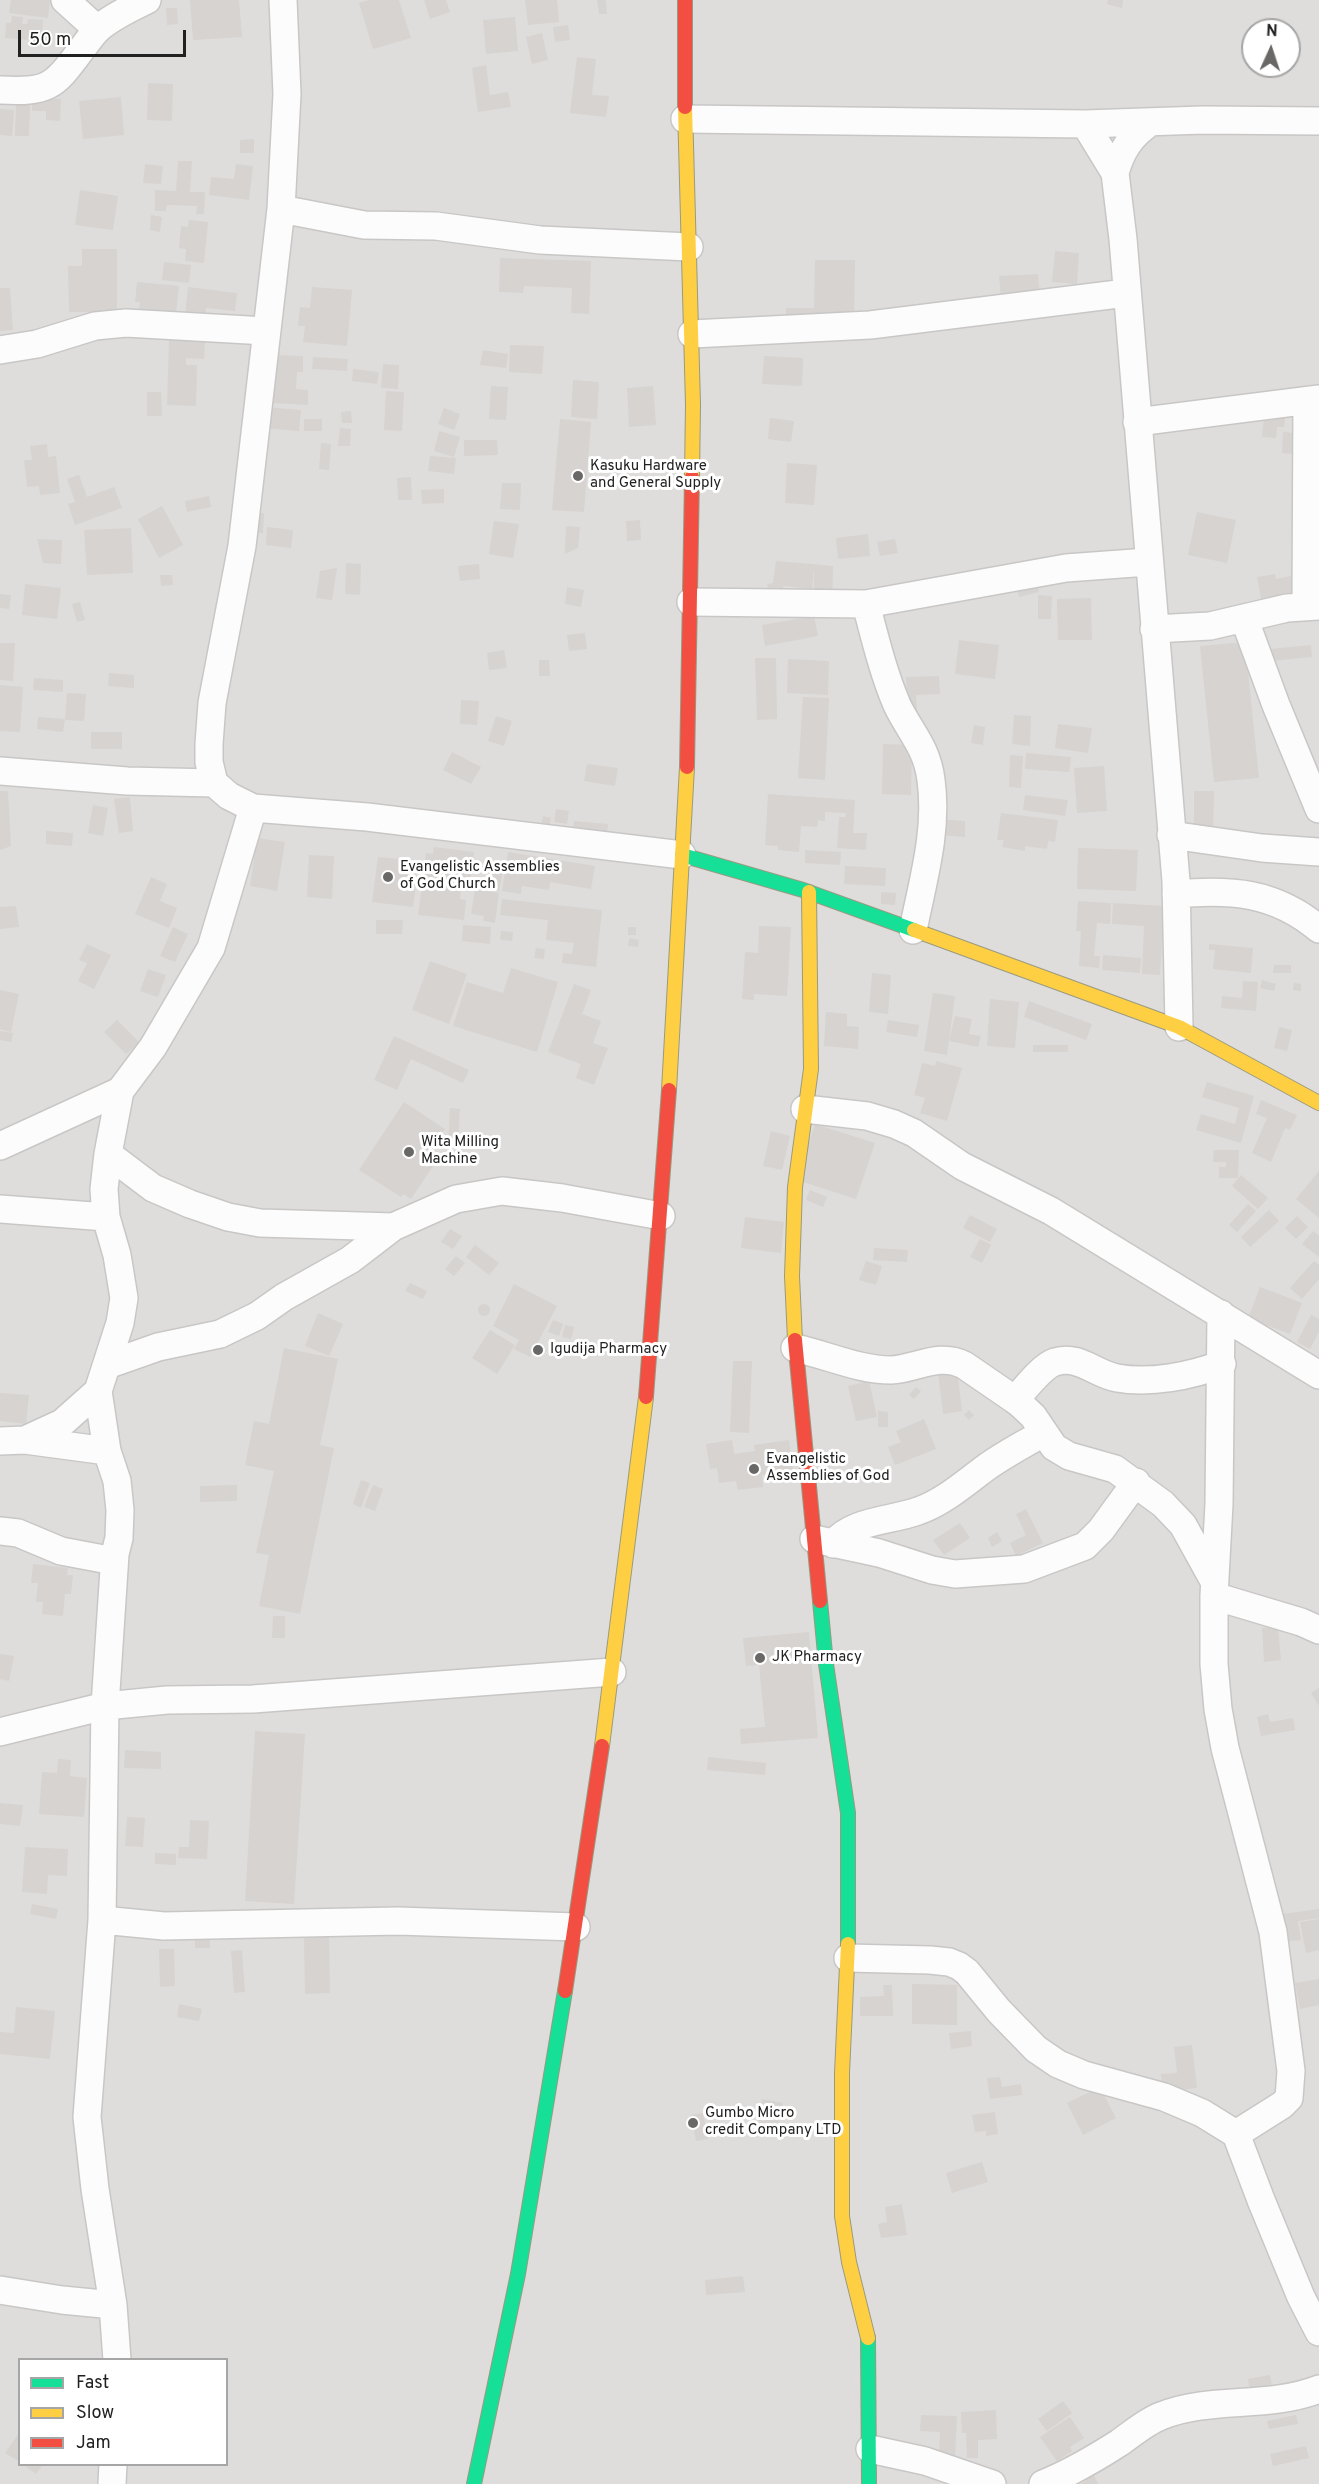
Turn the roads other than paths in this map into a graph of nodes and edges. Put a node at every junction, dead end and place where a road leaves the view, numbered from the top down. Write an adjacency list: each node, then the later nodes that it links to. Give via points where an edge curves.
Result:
1 (65, 0): 5 (street)
2 (147, 0): 5 (street)
3 (283, 0): 12 (street, via 287,94)
4 (685, 0): 7 (main road)
5 (97, 29): 6 (street, via 60,77 46,87)
6 (0, 90)
7 (685, 119): 10 (street); 13 (main road)
8 (1319, 121): 9 (street)
9 (1150, 122): 10 (street); 11 (street, via 1129,142)
10 (1085, 124): 11 (street)
11 (1115, 173): 14 (street)
12 (281, 209): 13 (street, via 364,225 436,226 540,240); 15 (street)
13 (689, 247): 16 (main road)
14 (1126, 293): 16 (street, via 870,325); 19 (street)
15 (266, 332): 17 (street, via 126,323 94,326 37,344); 27 (street, via 242,546 212,703 209,762)
16 (692, 334): 21 (main road)
17 (0, 350)
18 (1313, 400): 19 (street); 23 (street)
19 (1137, 422): 20 (street)
20 (1148, 562): 22 (street, via 1066,568); 25 (street)
21 (691, 602): 22 (street); 33 (main road)
22 (866, 604): 37 (street, via 884,675 924,752 931,779 933,829)
23 (1312, 606): 24 (street)
24 (1244, 618): 25 (street, via 1210,626); 29 (street)
25 (1154, 629): 30 (street)
26 (0, 771): 27 (street)
27 (214, 783): 28 (street)
28 (253, 808): 33 (street, via 367,817); 39 (street, via 211,948 153,1047)
29 (1319, 809)
30 (1171, 835): 31 (street); 34 (street)
31 (1212, 842): 32 (street); 34 (street)
32 (1319, 852)
33 (682, 855): 35 (main road); 45 (main road)
34 (1176, 887): 36 (street, via 1256,896 1300,914); 38 (street)
35 (809, 892): 37 (main road); 41 (main road, via 811,1070)
36 (1319, 929)
37 (913, 930): 38 (main road)
38 (1179, 1027): 40 (main road)
39 (120, 1091): 42 (street); 43 (street)
40 (1319, 1103)
41 (805, 1109): 48 (street, via 867,1116 914,1133 962,1166 1051,1211); 51 (main road, via 795,1187)
42 (0, 1146)
43 (108, 1154): 46 (street); 47 (street, via 153,1188 228,1217 260,1222)
44 (0, 1209): 46 (street)
45 (661, 1215): 47 (street, via 502,1191 456,1199); 66 (main road, via 646,1398)
46 (106, 1217): 49 (street, via 124,1298)
47 (393, 1227): 50 (street, via 350,1260 257,1316 220,1334)
48 (1221, 1314): 52 (street); 54 (street)
49 (120, 1323): 50 (street); 53 (street)
50 (158, 1347): 53 (street)
51 (795, 1348): 56 (street, via 879,1370 942,1359 956,1361); 62 (main road)
52 (1222, 1364): 56 (street, via 1169,1377 1133,1380 1109,1377 1070,1359 1057,1361); 64 (street)
53 (106, 1365): 55 (street)
54 (1319, 1375)
55 (98, 1391): 58 (street, via 62,1423); 59 (street)
56 (1015, 1400): 57 (street)
57 (1044, 1433): 60 (street, via 1054,1447 1069,1456 1115,1469); 62 (street, via 920,1511)
58 (13, 1440): 59 (street)
59 (107, 1451): 63 (street, via 117,1481 120,1510)
60 (1136, 1482): 62 (street, via 1085,1546 1024,1569 955,1574); 64 (street, via 1183,1525)
61 (0, 1531): 63 (street, via 18,1533 61,1551)
62 (823, 1541): 71 (main road, via 826,1664 848,1813)
63 (114, 1561): 67 (street)
64 (1214, 1589): 65 (street); 72 (street, via 1218,1709 1273,1932 1292,2071 1289,2098 1282,2106)
65 (1319, 1630)
66 (612, 1672): 67 (street, via 321,1695); 70 (main road)
67 (105, 1706): 68 (street); 69 (street)
68 (0, 1732)
69 (102, 1920): 70 (street, via 164,1926 398,1921); 74 (street, via 87,2117)
70 (576, 1927): 81 (main road, via 518,2274)
71 (848, 1958): 72 (street, via 930,1960 959,1966 1036,2049 1058,2064 1164,2097 1203,2113); 78 (main road, via 842,2073 842,2216 868,2338)
72 (1236, 2134): 75 (street, via 1301,2297)
73 (0, 2290): 74 (street)
74 (113, 2305): 76 (street)
75 (1319, 2332)
76 (117, 2358)
77 (1319, 2389): 84 (street, via 1291,2398 1191,2408 1160,2416 1075,2471)
78 (870, 2449): 82 (main road); 83 (street, via 925,2461)
79 (112, 2466): 80 (street)
80 (112, 2484)
81 (474, 2484)
82 (869, 2484)
83 (992, 2484)
84 (1042, 2484)

